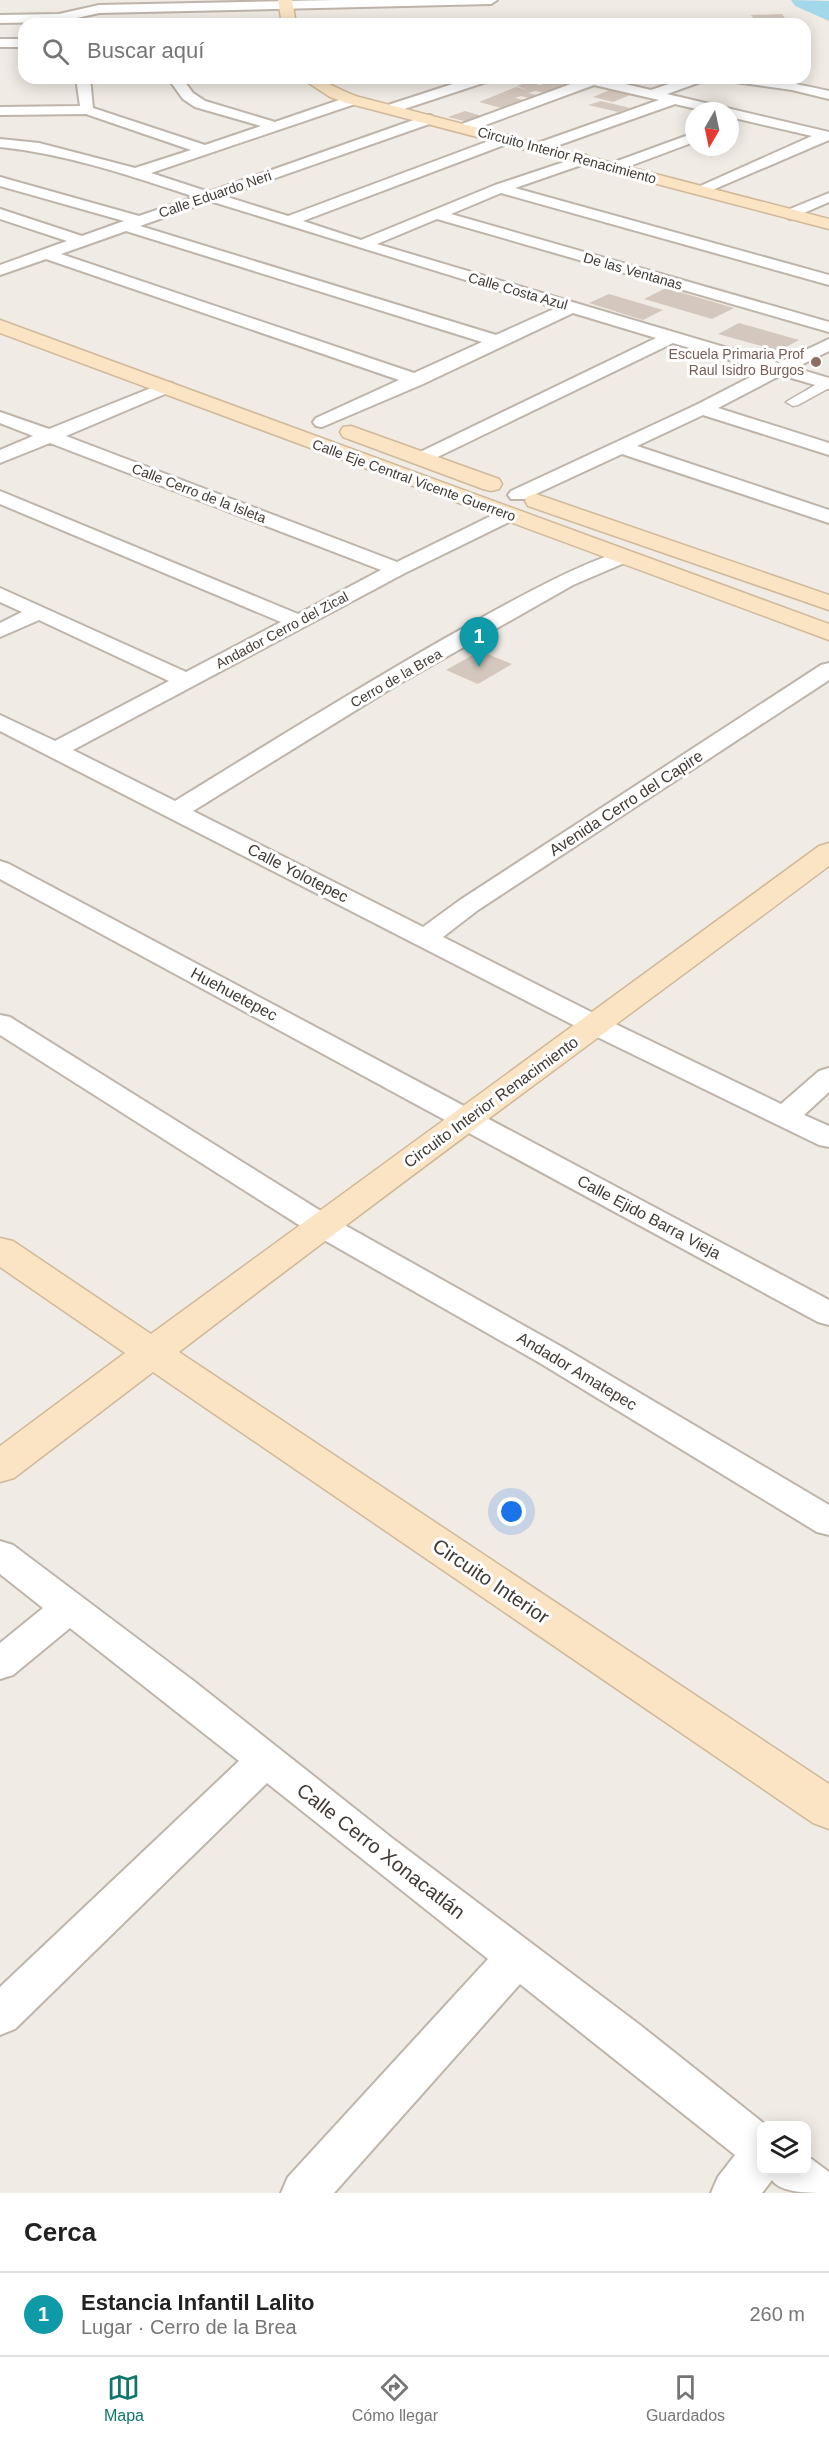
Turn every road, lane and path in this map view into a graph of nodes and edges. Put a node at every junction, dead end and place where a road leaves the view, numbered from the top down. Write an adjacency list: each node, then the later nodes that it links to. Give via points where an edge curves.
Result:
1 (62, 0): 8 (street)
2 (470, 0): 3 (street); 4 (street); 12 (street)
3 (491, 0)
4 (381, 1): 5 (street)
5 (286, 2): 6 (street); 11 (main road)
6 (162, 6): 7 (street); 10 (street, via 164,12)
7 (99, 9): 8 (street); 9 (street)
8 (59, 18)
9 (97, 18)
10 (181, 18)
11 (288, 18)
12 (478, 18)
13 (18, 19): 14 (street)
14 (0, 20)
15 (0, 43): 16 (street)
16 (18, 43)
17 (83, 84): 33 (street)
18 (179, 84): 42 (street, via 200,104)
19 (319, 84): 29 (main road, Circuito Interior Renacimiento)
20 (460, 84): 26 (street)
21 (467, 84): 26 (street)
22 (575, 84): 35 (street)
23 (608, 84): 27 (street)
24 (680, 84): 27 (street)
25 (775, 84): 28 (street)
26 (464, 85): 32 (street)
27 (651, 94): 30 (street)
28 (829, 95)
29 (353, 100): 32 (main road, Circuito Interior Renacimiento); 42 (street)
30 (673, 100): 31 (street); 44 (street)
31 (685, 103)
32 (390, 109): 39 (main road, Circuito Interior Renacimiento)
33 (87, 110): 34 (street); 50 (street)
34 (0, 111)
35 (511, 111): 37 (street); 43 (street)
36 (739, 115): 38 (street)
37 (532, 116)
38 (749, 117): 40 (street); 45 (street, via 803,130)
39 (430, 119): 43 (main road, Circuito Interior Renacimiento); 57 (street, Calle Eduardo Neri)
40 (739, 121)
41 (563, 124): 44 (street)
42 (275, 126): 50 (street)
43 (464, 128): 46 (main road, Circuito Interior Renacimiento)
44 (585, 130): 49 (street)
45 (825, 131): 56 (street)
46 (507, 139): 49 (main road, Circuito Interior Renacimiento); 62 (street)
47 (685, 140): 52 (street)
48 (0, 143): 53 (street, Calle Costa Azul, via 39,147)
49 (540, 147): 51 (main road, Circuito Interior Renacimiento)
50 (205, 150): 53 (street)
51 (585, 159): 52 (main road, Circuito Interior Renacimiento); 55 (street)
52 (614, 167): 56 (main road, Circuito Interior Renacimiento)
53 (136, 173): 57 (street, Calle Costa Azul)
54 (0, 181): 63 (street)
55 (500, 188): 61 (street); 69 (street)
56 (703, 190): 60 (main road, Circuito Interior Renacimiento)
57 (208, 196): 62 (street, Calle Costa Azul); 63 (street, Calle Eduardo Neri)
58 (829, 197): 60 (street)
59 (0, 214): 65 (street)
60 (790, 214): 64 (main road, Circuito Interior Renacimiento)
61 (438, 215): 66 (street); 74 (street, De las Ventanas)
62 (290, 220): 66 (street, Calle Costa Azul)
63 (132, 223): 65 (street, Calle Eduardo Neri); 78 (street)
64 (829, 224)
65 (82, 241): 67 (street, Calle Eduardo Neri)
66 (362, 245): 72 (street, Calle Costa Azul)
67 (44, 254): 68 (street, Calle Eduardo Neri); 81 (street)
68 (0, 270)
69 (829, 282): 70 (street)
70 (811, 293)
71 (792, 302): 74 (street)
72 (572, 307): 77 (street, Calle Costa Azul); 78 (street)
73 (0, 308): 84 (main road)
74 (774, 311): 76 (street, De las Ventanas)
75 (0, 326): 83 (main road, Calle Eje Central Vicente Guerrero)
76 (829, 327)
77 (672, 337): 80 (street, Calle Costa Azul); 94 (street)
78 (497, 341): 81 (street)
79 (829, 344): 80 (street, Andador Cerro del Zical)
80 (780, 369): 82 (street, Calle Costa Azul); 86 (street, Andador Cerro del Zical)
81 (417, 380): 89 (street)
82 (828, 384): 85 (street)
83 (166, 387): 90 (street); 96 (main road, Calle Eje Central Vicente Guerrero)
84 (255, 398)
85 (793, 402)
86 (702, 409): 91 (street, Andador Cerro del Zical); 92 (street)
87 (300, 414): 89 (main road, Calle Eje Central Vicente Guerrero)
88 (0, 417): 90 (street, Calle Cerro de la Isleta)
89 (322, 422): 94 (main road, Calle Eje Central Vicente Guerrero)
90 (51, 437): 93 (street); 99 (street, Calle Cerro de la Isleta)
91 (621, 447): 96 (street, Andador Cerro del Zical); 97 (street)
92 (829, 449)
93 (0, 457)
94 (423, 458): 96 (main road, Calle Eje Central Vicente Guerrero)
95 (0, 497): 103 (street)
96 (513, 505): 98 (main road, Calle Eje Central Vicente Guerrero); 99 (street, Andador Cerro del Zical); 101 (main road, Calle Eje Central Vicente Guerrero)
97 (829, 517)
98 (622, 557): 105 (main road, Calle Eje Central Vicente Guerrero); 110 (street, Cerro de la Brea, via 566,581 387,681)
99 (398, 568): 103 (street, Andador Cerro del Zical)
100 (0, 594): 102 (street)
101 (829, 603)
102 (40, 612): 104 (street); 107 (street)
103 (297, 621): 107 (street, Andador Cerro del Zical)
104 (0, 631)
105 (829, 633)
106 (829, 670): 113 (street, Avenida Cerro del Capire, via 469,905)
107 (187, 681): 109 (street, Andador Cerro del Zical)
108 (0, 722): 109 (street, Calle Yolotepec)
109 (57, 749): 110 (street, Calle Yolotepec)
110 (176, 811): 113 (street, Calle Yolotepec)
111 (829, 852): 115 (main road, Circuito Interior Renacimiento)
112 (0, 869): 118 (street, Huehuetepec)
113 (426, 938): 115 (street, Calle Yolotepec)
114 (0, 1023): 120 (street, Andador Amatepec)
115 (595, 1025): 117 (street, Calle Yolotepec); 118 (main road, Circuito Interior Renacimiento)
116 (829, 1077): 117 (street)
117 (785, 1116): 119 (street, Calle Yolotepec)
118 (468, 1120): 120 (main road, Circuito Interior Renacimiento); 122 (street, Calle Ejido Barra Vieja)
119 (829, 1138)
120 (321, 1225): 123 (main road, Circuito Interior Renacimiento); 125 (street, Andador Amatepec, via 551,1354)
121 (0, 1250): 123 (main road)
122 (829, 1314)
123 (153, 1354): 124 (main road, Circuito Interior Renacimiento); 130 (main road, Circuito Interior)
124 (0, 1467)
125 (829, 1522)
126 (0, 1555): 127 (street, Calle Cerro Xonacatlán)
127 (70, 1606): 128 (street); 129 (street, Calle Cerro Xonacatlán)
128 (0, 1664)
129 (264, 1761): 131 (street, Calle Cerro Xonacatlán); 132 (street)
130 (829, 1809)
131 (518, 1956): 133 (street, Calle Cerro Xonacatlán); 136 (street)
132 (0, 2015)
133 (757, 2145)
134 (757, 2163): 137 (street)
135 (797, 2175): 138 (street)
136 (304, 2193)
137 (734, 2193)
138 (820, 2193)

